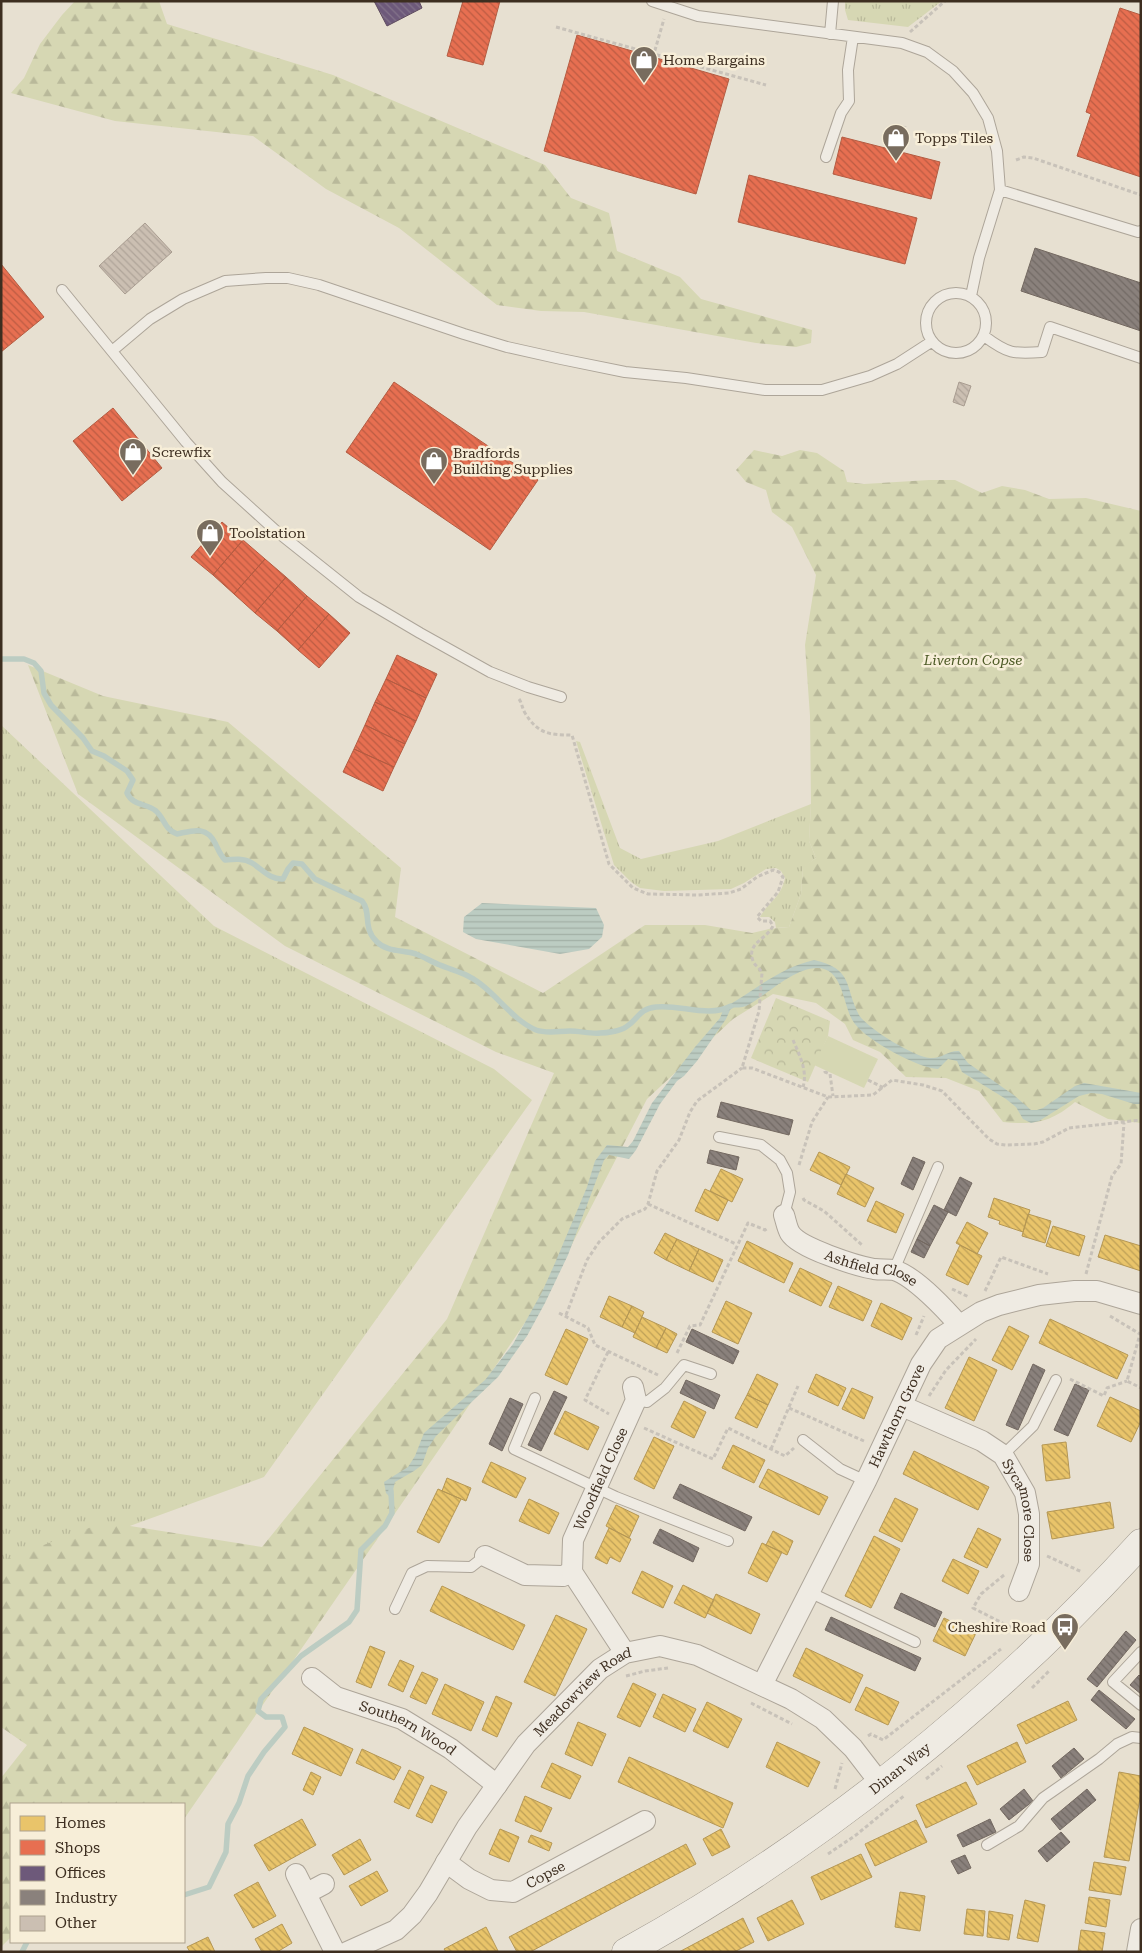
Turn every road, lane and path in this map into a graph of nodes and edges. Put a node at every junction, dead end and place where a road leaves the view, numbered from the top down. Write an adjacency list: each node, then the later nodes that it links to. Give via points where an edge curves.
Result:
1 (652, 1): 6 (lane, via 698,16)
2 (833, 1): 6 (lane)
3 (945, 1): 8 (path, via 913,28)
4 (663, 22): 9 (path)
5 (556, 27): 9 (path)
6 (830, 34): 7 (lane)
7 (853, 37): 8 (lane); 13 (lane, via 848,70 850,101 841,113)
8 (902, 43): 15 (lane, via 927,52 953,71 972,93 988,118 995,142)
9 (653, 55): 10 (path)
10 (766, 85)
11 (906, 126): 12 (path)
12 (899, 152)
13 (826, 157)
14 (1016, 160): 16 (path, via 1033,158)
15 (1000, 190): 17 (lane, via 1138,232); 19 (lane)
16 (1141, 194)
17 (1141, 230)
18 (62, 290): 22 (lane)
19 (971, 296): 20 (lane, via 986,313); 21 (lane, via 953,292 936,300 927,312 925,327)
20 (984, 336): 21 (lane, via 977,346 953,354); 23 (lane, via 1015,354 1042,352 1050,327)
21 (931, 342): 22 (lane, via 897,364 870,376 822,390 766,390 625,372 507,347 320,285 288,278 266,278 225,281 184,299 150,319)
22 (112, 351): 25 (lane, via 222,482 275,530 359,597 490,672)
23 (1141, 358)
24 (515, 695): 27 (path, via 534,725 550,735 572,735 610,864 633,888 648,894 729,893 773,870 779,872 782,878 778,892 757,917 761,921 772,922 773,929 751,950 755,965 762,973 759,1011)
25 (561, 697)
26 (794, 1040): 30 (path, via 804,1070)
27 (742, 1068): 30 (path, via 752,1068); 39 (path, via 697,1100 679,1140 658,1171)
28 (826, 1070): 32 (path, via 830,1074)
29 (868, 1080): 31 (path)
30 (803, 1087): 32 (path)
31 (884, 1088): 32 (path, via 873,1095); 34 (path, via 892,1080 942,1092 997,1144 1043,1142 1069,1128)
32 (830, 1096): 37 (path, via 812,1122)
33 (1141, 1120): 34 (path)
34 (1124, 1123): 45 (path, via 1121,1164 1112,1176 1085,1278)
35 (720, 1137): 40 (lane, via 761,1145 780,1160 787,1173 790,1192)
36 (938, 1167): 43 (lane)
37 (798, 1172)
38 (802, 1193): 42 (path, via 804,1200 824,1211)
39 (648, 1204): 41 (path); 50 (path, via 645,1209 622,1220 599,1242 584,1267)
40 (784, 1215): 41 (path, via 765,1230 748,1222); 43 (street, Ashfield Close, via 790,1234 817,1252 875,1270)
41 (736, 1244): 55 (path, via 700,1325 690,1326)
42 (868, 1249)
43 (894, 1270): 52 (street, Ashfield Close, via 923,1290)
44 (944, 1285): 47 (path)
45 (1074, 1285): 46 (path, via 1001,1257); 48 (street, Hawthorn Grove); 52 (street, Hawthorn Grove, via 999,1305)
46 (984, 1293)
47 (978, 1300)
48 (1141, 1304)
49 (559, 1313): 50 (path)
50 (566, 1315): 54 (path, via 588,1328 595,1346)
51 (1108, 1315): 59 (path, via 1140,1334)
52 (959, 1325): 64 (street, Hawthorn Grove, via 938,1339 921,1364)
53 (982, 1334): 66 (path, via 946,1370)
54 (608, 1352): 56 (path, via 656,1375); 67 (path, via 585,1400 613,1418)
55 (673, 1361)
56 (665, 1373)
57 (711, 1374): 62 (lane, via 684,1366 665,1388 647,1402)
58 (1056, 1380): 59 (path, via 1069,1378 1104,1396 1107,1388); 71 (lane, via 1033,1426)
59 (1127, 1381): 61 (path)
60 (798, 1386): 65 (path)
61 (1141, 1388)
62 (634, 1394): 67 (street, Woodfield Close)
63 (535, 1398): 73 (lane, via 514,1449)
64 (902, 1406): 66 (street, Sycamore Close); 72 (street, Hawthorn Grove)
65 (789, 1408): 69 (path); 70 (path)
66 (921, 1414): 71 (street, Sycamore Close)
67 (627, 1420): 70 (path, via 713,1459 728,1428); 73 (street, Woodfield Close)
68 (803, 1440): 70 (path, via 785,1456); 72 (lane, via 840,1469)
69 (867, 1443)
70 (771, 1449)
71 (1003, 1455): 80 (street, Sycamore Close, via 1025,1493 1029,1514 1029,1564)
72 (866, 1481): 81 (street, Hawthorn Grove)
73 (596, 1487): 74 (lane); 78 (street, Woodfield Close, via 574,1540)
74 (728, 1541)
75 (1141, 1543): 99 (street, Dinan Way, via 1062,1625 992,1691)
76 (485, 1556): 78 (street, via 525,1575 563,1576); 83 (lane, via 471,1568 427,1566 412,1573)
77 (1089, 1566): 79 (path)
78 (572, 1572): 89 (street)
79 (1078, 1579)
80 (1019, 1591)
81 (809, 1592): 87 (lane); 94 (street, Hawthorn Grove)
82 (973, 1608): 85 (path)
83 (395, 1609)
84 (1029, 1627): 85 (path)
85 (1022, 1633): 86 (path)
86 (1015, 1638)
87 (915, 1642)
88 (1008, 1644): 98 (path, via 883,1740 871,1734)
89 (625, 1652): 94 (street, Meadowview Road, via 660,1646 697,1655); 100 (street, Meadowview Road, via 600,1670 559,1709 526,1744)
90 (1141, 1652): 95 (lane, via 1113,1682)
91 (676, 1670): 92 (path, via 645,1671)
92 (624, 1677)
93 (312, 1678): 100 (street, Southern Wood, via 336,1697 402,1719 451,1749)
94 (754, 1692): 96 (path, via 752,1704); 98 (street, Meadowview Road, via 791,1699 823,1720)
95 (1141, 1705)
96 (800, 1728)
97 (1141, 1738): 103 (lane, via 1132,1737 1117,1744 1043,1798 1019,1826)
98 (853, 1748): 99 (street, Meadowview Road); 101 (path, via 844,1755)
99 (880, 1783): 109 (street, Dinan Way, via 776,1861 717,1900)
100 (497, 1785): 104 (street, Meadowview Road)
101 (833, 1798)
102 (645, 1821): 104 (street, Copse, via 513,1892 491,1890)
103 (986, 1845)
104 (446, 1862): 108 (street, Meadowview Road, via 412,1916 396,1930)
105 (296, 1874): 107 (street, via 315,1889)
106 (1141, 1929): 110 (street)
107 (335, 1952)
108 (347, 1952)
109 (626, 1952)
110 (1138, 1952)

